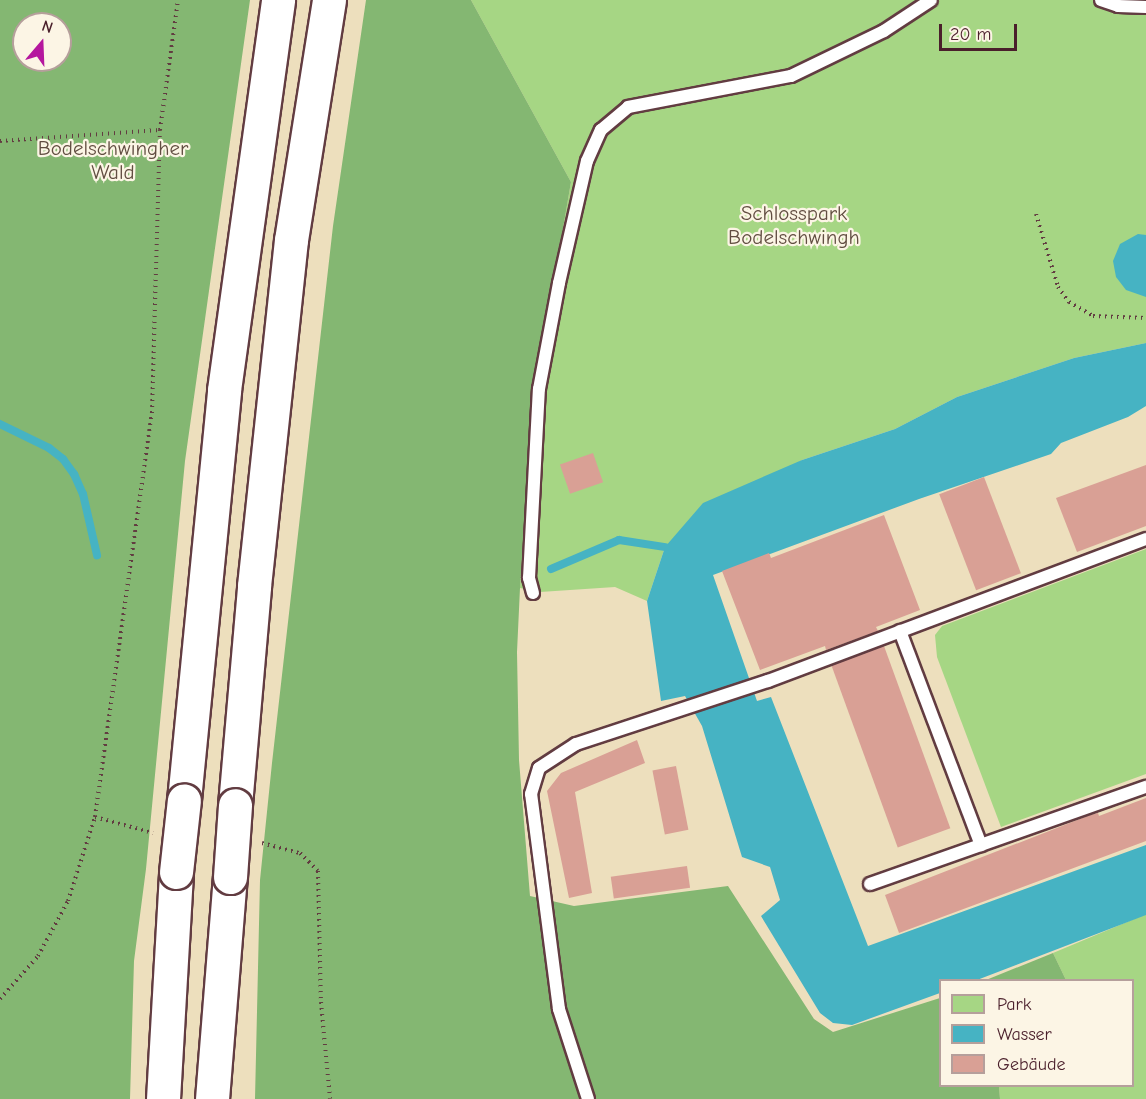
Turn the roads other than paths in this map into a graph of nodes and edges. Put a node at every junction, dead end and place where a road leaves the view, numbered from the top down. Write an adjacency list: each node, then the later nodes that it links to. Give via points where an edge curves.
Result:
1 (278, 0): 12 (highway, bridge, via 224,390 176,872)
2 (329, 0): 13 (highway, bridge, via 291,240 254,586)
3 (930, 0): 7 (lane, via 884,31 791,76 628,106 601,130 587,161 539,389 529,578)
4 (1101, 0): 5 (lane, via 1118,6)
5 (1146, 7)
6 (1146, 539): 8 (lane)
7 (533, 593)
8 (900, 632): 10 (lane); 14 (lane, via 768,681 576,744 539,768 531,794 559,1009)
9 (1146, 787): 10 (lane)
10 (981, 844): 11 (lane)
11 (870, 884)
12 (163, 1099)
13 (212, 1099)
14 (588, 1099)

